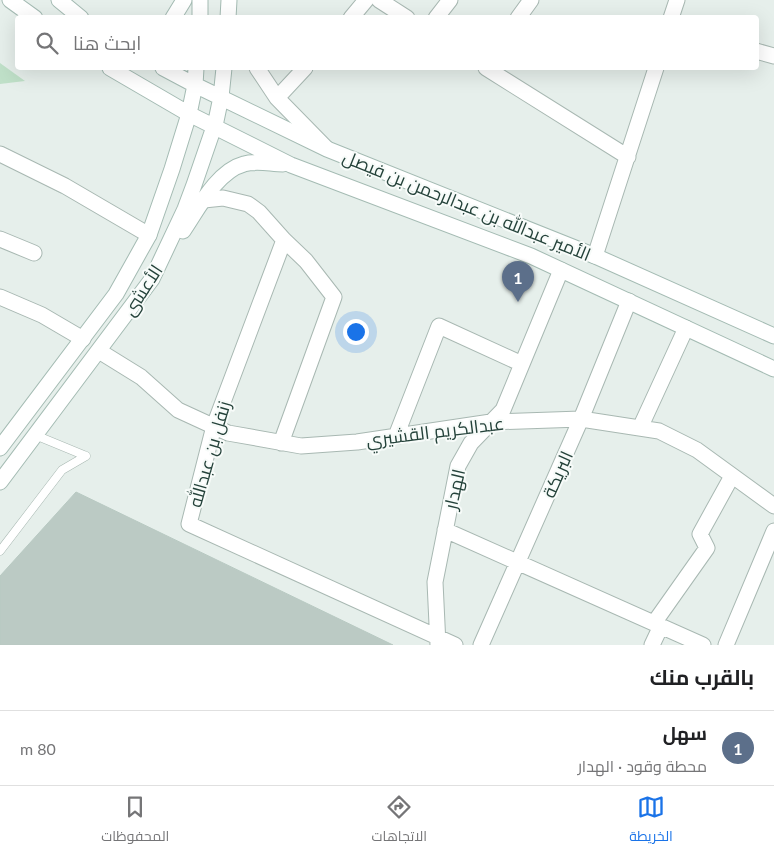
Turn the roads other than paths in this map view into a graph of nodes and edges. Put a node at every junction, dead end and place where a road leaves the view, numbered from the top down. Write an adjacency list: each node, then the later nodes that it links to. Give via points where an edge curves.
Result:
1 (10, 0): 11 (street)
2 (59, 0): 12 (street)
3 (184, 0): 13 (street)
4 (200, 0): 14 (street)
5 (229, 0): 15 (street)
6 (366, 0): 16 (street)
7 (379, 0): 17 (street)
8 (450, 0): 18 (street)
9 (531, 0): 19 (street)
10 (677, 0): 20 (street)
11 (31, 15)
12 (78, 15)
13 (175, 15)
14 (200, 15)
15 (228, 15)
16 (353, 15)
17 (402, 15)
18 (438, 15)
19 (520, 15)
20 (672, 15)
21 (759, 53): 22 (street)
22 (774, 56)
23 (113, 70): 34 (street, الأمير عبدالله بن عبدالرحمن بن فيصل)
24 (167, 70): 31 (street, الأمير عبدالله بن عبدالرحمن بن فيصل)
25 (196, 70): 31 (street, الأعشى)
26 (224, 70): 32 (street, الأعشى)
27 (258, 70): 33 (street)
28 (303, 70): 33 (street)
29 (489, 70): 38 (street)
30 (655, 70): 38 (street)
31 (195, 85): 32 (street, الأمير عبدالله بن عبدالرحمن بن فيصل); 34 (street, الأعشى)
32 (221, 97): 35 (street, الأعشى); 36 (street, الأمير عبدالله بن عبدالرحمن بن فيصل)
33 (277, 98): 36 (street)
34 (189, 114): 35 (street, الأمير عبدالله بن عبدالرحمن بن فيصل); 42 (street, الأعشى)
35 (214, 126): 39 (street, الأمير عبدالله بن عبدالرحمن بن فيصل); 41 (street, الأعشى)
36 (327, 149): 46 (street, الأمير عبدالله بن عبدالرحمن بن فيصل)
37 (0, 154): 42 (street, via 65,186)
38 (628, 157): 46 (street)
39 (291, 165): 40 (street, via 246,163 222,176); 47 (street, الأمير عبدالله بن عبدالرحمن بن فيصل)
40 (204, 200): 41 (street); 44 (street, via 223,198 248,204); 48 (street)
41 (186, 210): 48 (street, الأعشى)
42 (149, 235): 53 (street, الأعشى, via 116,294)
43 (0, 239): 45 (street)
44 (284, 240): 59 (street, زنفل بن عبدالله); 63 (street, via 306,261 334,297)
45 (34, 253)
46 (595, 256): 52 (street, الأمير عبدالله بن عبدالرحمن بن فيصل)
47 (561, 270): 50 (street, الأمير عبدالله بن عبدالرحمن بن فيصل); 55 (street, الهدار)
48 (152, 279): 54 (street, الأعشى)
49 (0, 297): 53 (street, via 42,315)
50 (629, 302): 51 (street, الأمير عبدالله بن عبدالرحمن بن فيصل); 57 (street, البريكة)
51 (686, 328): 56 (street, الأمير عبدالله بن عبدالرحمن بن فيصل); 60 (street)
52 (774, 336)
53 (83, 339): 64 (street, الأعشى)
54 (99, 352): 59 (street, عبدالكريم القشيري, via 141,377 178,410); 61 (street, الأعشى)
55 (522, 364): 58 (street, الهدار, via 503,410); 62 (street, via 439,326)
56 (774, 369)
57 (581, 419): 58 (street, عبدالكريم القشيري); 60 (street, عبدالكريم القشيري); 71 (street, البريكة)
58 (491, 422): 62 (street, عبدالكريم القشيري); 68 (street, الهدار, via 470,443 458,466)
59 (214, 426): 63 (street, عبدالكريم القشيري, via 228,433); 73 (street, زنفل بن عبدالله, via 189,524)
60 (640, 428): 65 (street, عبدالكريم القشيري, via 659,431 697,450)
61 (36, 435): 66 (street, الأعشى); 70 (lane, via 86,456 62,470)
62 (396, 436): 63 (street, عبدالكريم القشيري, via 301,446)
63 (281, 443)
64 (0, 448)
65 (732, 476): 67 (street, عبدالكريم القشيري); 72 (street, via 700,534 707,548)
66 (0, 482)
67 (774, 506)
68 (445, 530): 71 (street); 73 (street, الهدار, via 435,582)
69 (774, 531): 78 (street)
70 (0, 551)
71 (517, 562): 72 (street); 75 (street, البريكة)
72 (657, 625): 76 (street); 77 (street)
73 (438, 641): 74 (street)
74 (455, 645)
75 (481, 645)
76 (652, 645)
77 (703, 645)
78 (726, 645)

